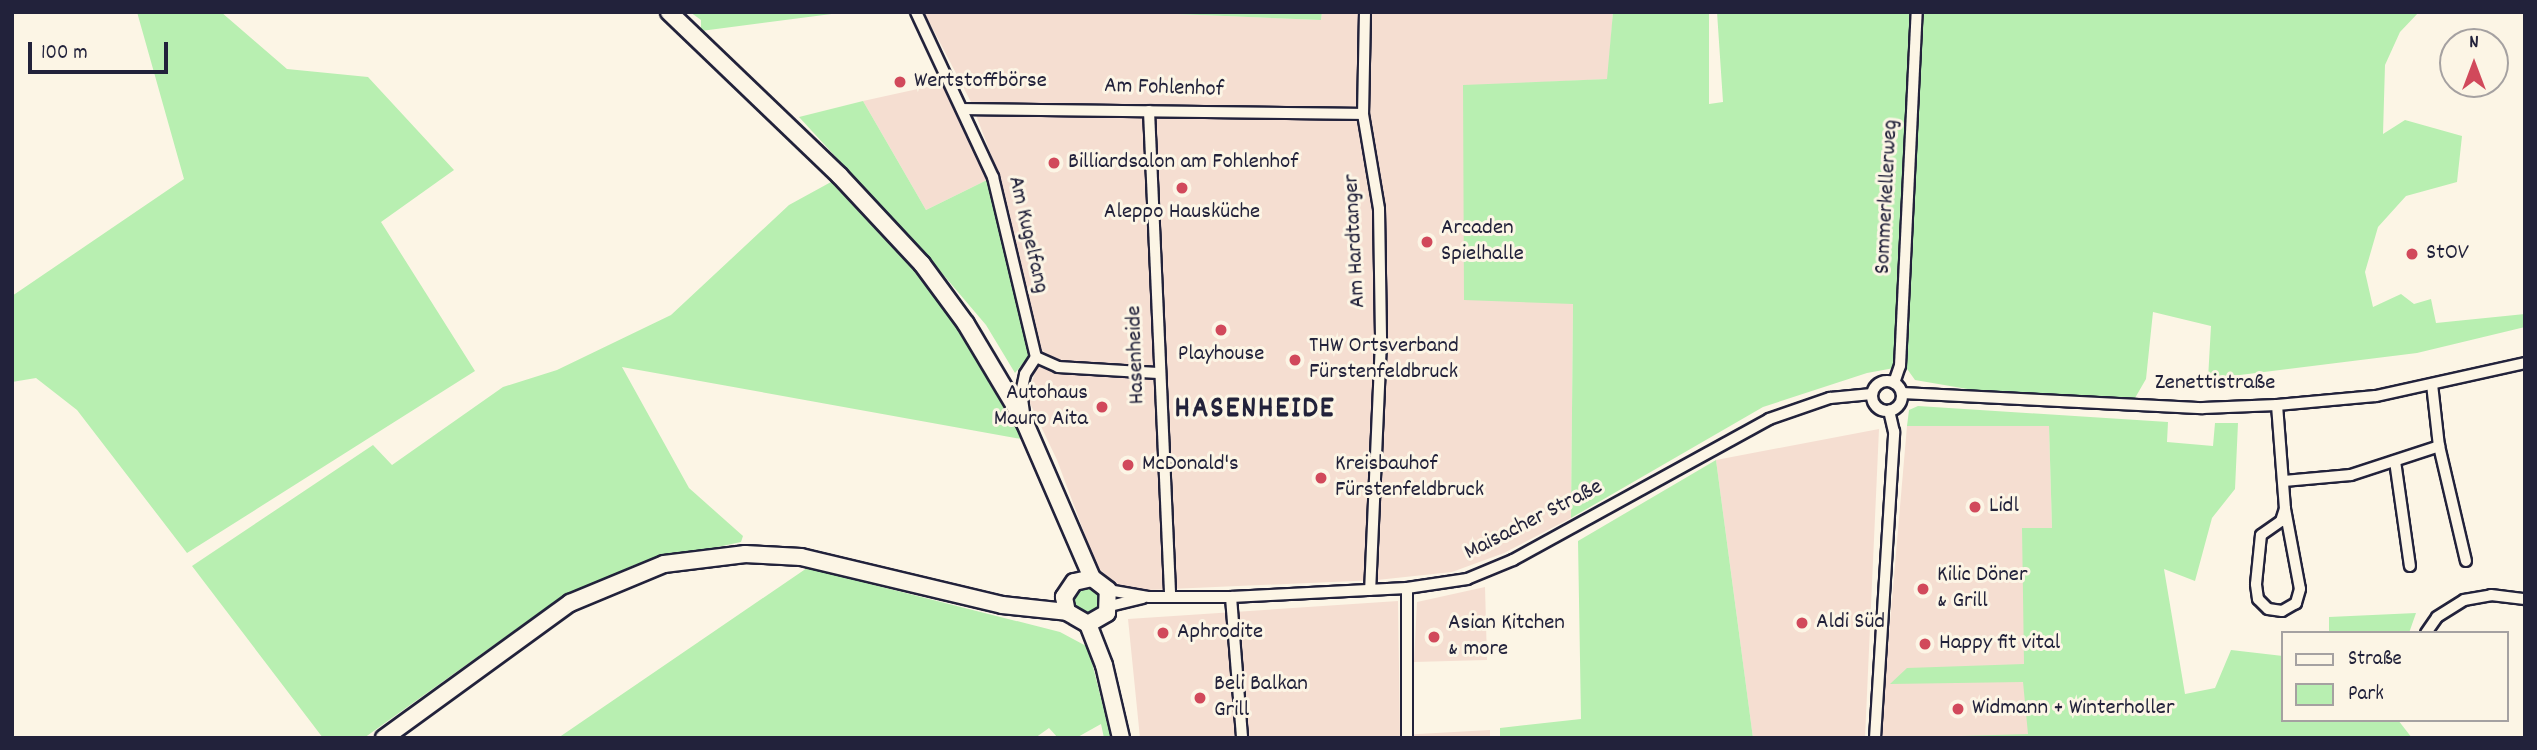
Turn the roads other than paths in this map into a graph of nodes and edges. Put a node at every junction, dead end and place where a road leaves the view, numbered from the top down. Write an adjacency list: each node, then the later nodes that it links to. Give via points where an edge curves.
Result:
1 (669, 12): 17 (main road, via 839,175 922,264 966,324)
2 (916, 12): 5 (street, Am Kugelfang)
3 (1917, 12): 11 (street, Sommerkellerweg, via 1900,366)
4 (1365, 15): 7 (street, Am Hardtanger)
5 (964, 109): 6 (street, Am Fohlenhof); 8 (street, Am Kugelfang, via 993,177)
6 (1149, 111): 7 (street, Am Fohlenhof); 10 (street, Hasenheide)
7 (1363, 114): 28 (street, Am Hardtanger, via 1379,209 1381,291)
8 (1036, 357): 10 (street, via 1058,367); 17 (street, via 1024,374)
9 (2525, 363): 12 (street, Zenettistraße)
10 (1158, 373): 29 (street, Hasenheide)
11 (1894, 383): 13 (street); 14 (street, via 1881,382)
12 (2432, 384): 15 (street, Zenettistraße, via 2376,396); 18 (street)
13 (1902, 393): 15 (street, Zenettistraße, via 2176,407); 16 (street, via 1900,404)
14 (1872, 394): 16 (street, via 1876,406); 27 (street, Maisacher Straße, via 1830,398 1791,409 1498,568 1467,579)
15 (2277, 405): 20 (street)
16 (1889, 411): 40 (street, via 1895,432)
17 (1025, 423): 22 (main road)
18 (2439, 446): 19 (street); 23 (street)
19 (2395, 461): 20 (street, via 2330,479); 24 (street)
20 (2284, 481): 21 (street)
21 (2285, 509): 21 (street, via 2300,589 2296,603 2282,611 2268,609 2258,599 2256,584 2260,535 2281,521)
22 (1070, 535): 25 (main road); 26 (main road)
23 (2466, 561)
24 (2410, 566)
25 (1092, 578): 26 (main road); 33 (main road)
26 (1069, 588): 32 (main road); 34 (main road)
27 (1407, 588): 28 (street, Maisacher Straße); 39 (street)
28 (1370, 590): 30 (street, Maisacher Straße)
29 (1170, 597): 30 (street, Maisacher Straße); 33 (street, Maisacher Straße, via 1149,597)
30 (1231, 597): 38 (street)
31 (2525, 599): 35 (street, via 2491,595 2464,600 2437,617)
32 (1025, 609): 34 (main road); 36 (main road, via 789,555 733,555 664,564 570,603)
33 (1102, 610): 34 (main road); 37 (main road, via 1104,665)
34 (1067, 612)
35 (2427, 631)
36 (384, 738)
37 (1121, 738)
38 (1242, 738)
39 (1407, 738)
40 (1875, 738)

